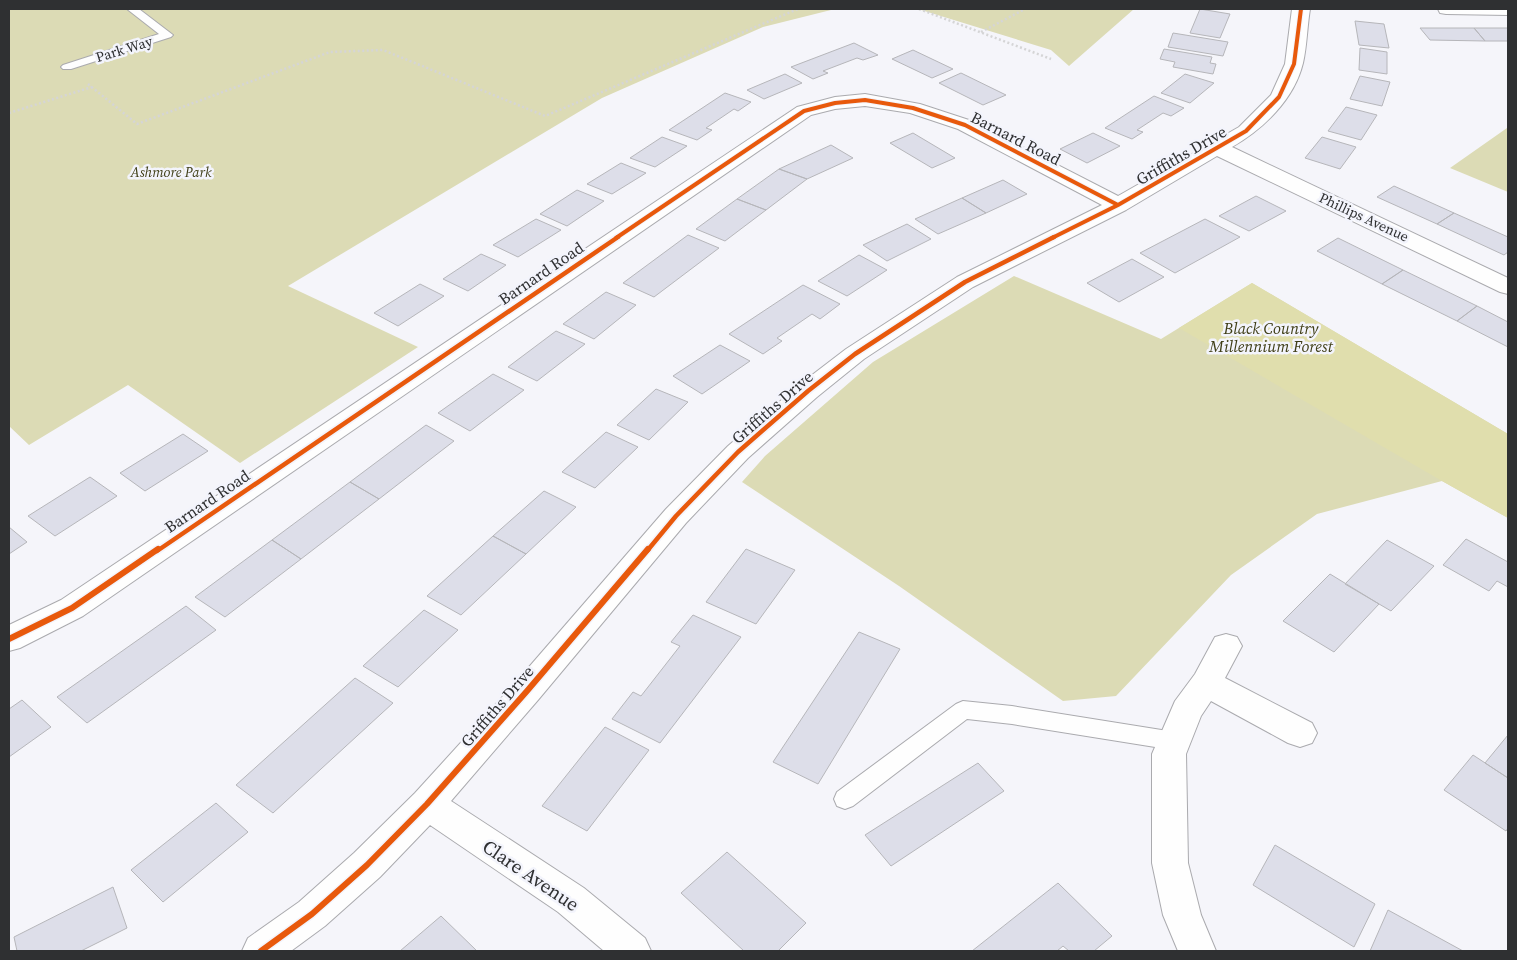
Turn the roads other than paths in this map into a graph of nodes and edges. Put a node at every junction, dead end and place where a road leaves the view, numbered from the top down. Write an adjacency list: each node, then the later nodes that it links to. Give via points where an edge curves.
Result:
1 (132, 9): 5 (lane, Park Way, via 167,35)
2 (1301, 9): 6 (street, Griffiths Drive, via 1294,64 1279,97 1246,131)
3 (1446, 9): 4 (street)
4 (1508, 10)
5 (67, 66)
6 (1219, 148): 7 (street, Griffiths Drive); 8 (street, Phillips Avenue)
7 (1118, 205): 9 (street, Barnard Road, via 965,125 914,108 865,100 804,110 72,608); 15 (street, Griffiths Drive, via 965,282 855,354 808,391 738,452 676,516)
8 (1508, 287)
9 (9, 639)
10 (1226, 646): 11 (street)
11 (1206, 683): 12 (street); 13 (street, via 1187,710)
12 (1300, 733)
13 (1174, 741): 14 (lane, via 1012,714 964,710); 18 (street, via 1168,754 1170,863 1182,915)
14 (844, 799)
15 (427, 804): 16 (street, Griffiths Drive, via 367,865 312,914); 17 (street, Clare Avenue, via 571,900)
16 (261, 951)
17 (632, 951)
18 (1197, 951)

